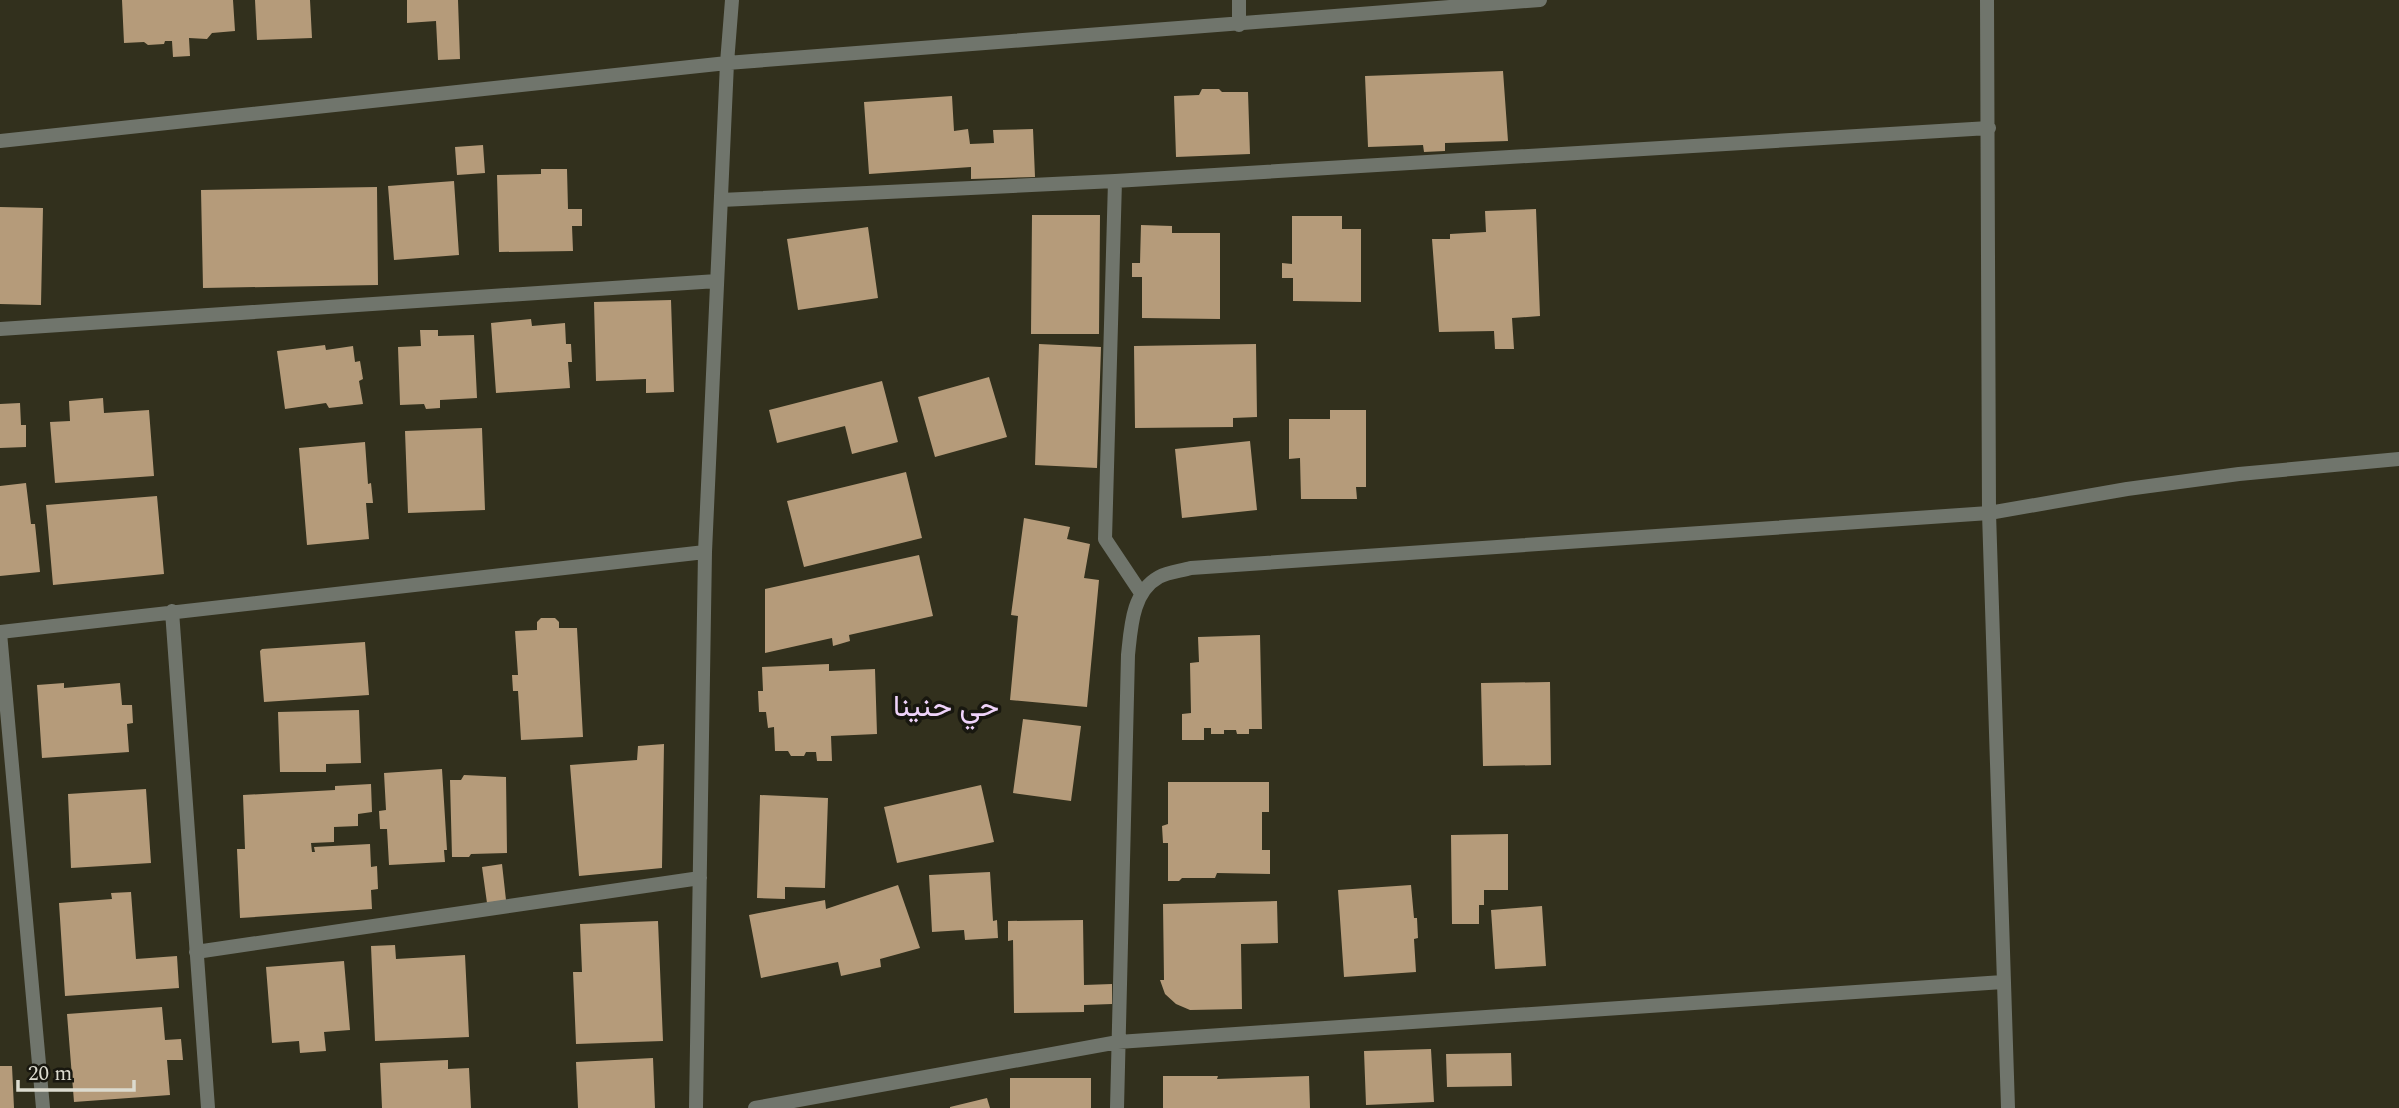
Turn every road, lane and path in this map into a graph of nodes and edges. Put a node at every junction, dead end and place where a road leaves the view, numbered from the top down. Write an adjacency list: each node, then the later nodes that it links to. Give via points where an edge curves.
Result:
1 (732, 0): 6 (street)
2 (1239, 0): 5 (street)
3 (1539, 0): 5 (street)
4 (1987, 0): 7 (street)
5 (1239, 25): 6 (street)
6 (727, 63): 8 (street); 10 (street)
7 (1989, 128): 9 (street); 14 (street)
8 (0, 141)
9 (1115, 181): 10 (street); 16 (street, via 1105,539)
10 (721, 200): 11 (street)
11 (717, 281): 12 (street); 15 (street)
12 (0, 329)
13 (2399, 459): 14 (street, via 2239,474)
14 (1989, 513): 16 (street, via 1191,568 1160,576); 21 (street)
15 (705, 552): 17 (street); 19 (street)
16 (1141, 593): 22 (street, via 1128,654)
17 (172, 611): 18 (street); 20 (street)
18 (0, 633): 23 (street)
19 (700, 878): 20 (street); 25 (street)
20 (196, 952): 24 (street)
21 (2003, 982): 22 (street); 28 (street)
22 (1118, 1042): 26 (street); 27 (street)
23 (43, 1108)
24 (208, 1108)
25 (696, 1108)
26 (755, 1108)
27 (1117, 1108)
28 (2008, 1108)

